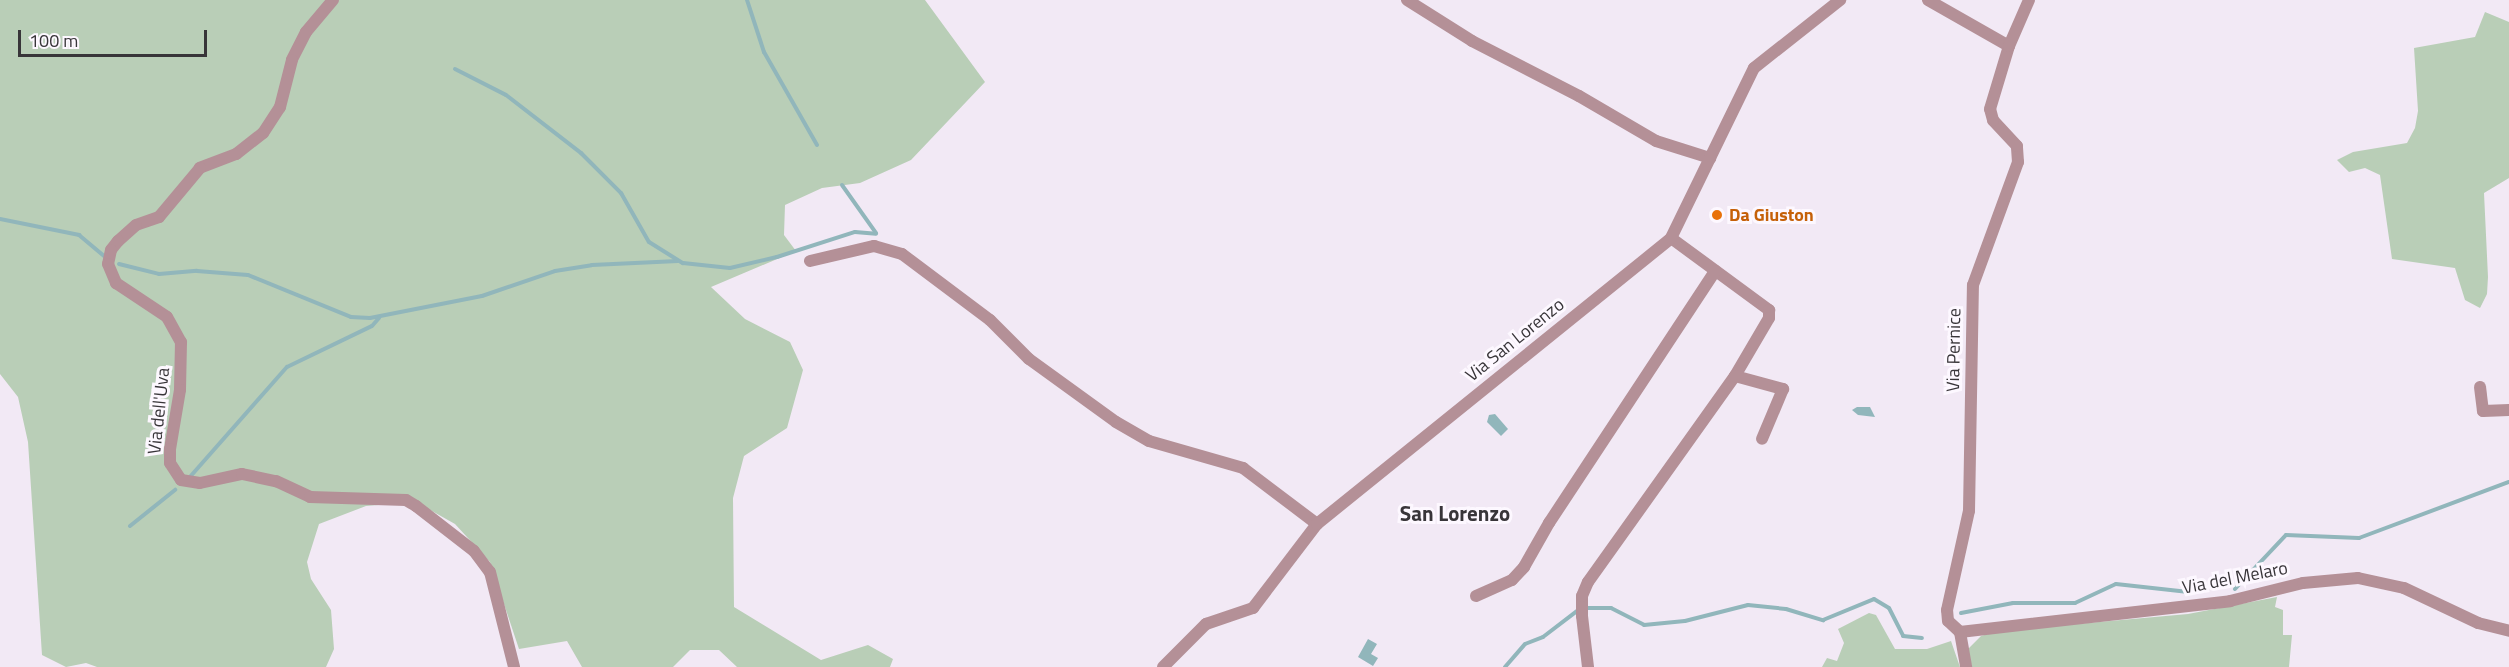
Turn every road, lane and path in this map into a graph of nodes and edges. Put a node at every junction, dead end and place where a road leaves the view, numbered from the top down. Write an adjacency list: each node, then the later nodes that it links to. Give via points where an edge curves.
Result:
1 (333, 0): 19 (street, Via dell'Uva, via 306,32 292,60 280,107 263,133 236,154 200,168 159,217 136,225 118,241 108,264 116,283 167,317 181,342 180,390 170,449 170,464 180,480 200,483 242,474 276,481 310,497 406,500 417,506 474,551 490,572)
2 (1407, 0): 7 (street, via 1472,41 1656,141)
3 (1840, 0): 7 (street, Via San Lorenzo, via 1754,68)
4 (1928, 0): 6 (street)
5 (2029, 0): 6 (street)
6 (2009, 46): 17 (street, Via Pernice, via 1990,109 1993,120 2017,146 2018,162 1973,285 1970,501 1966,536 1947,610)
7 (1710, 158): 8 (street, Via San Lorenzo)
8 (1671, 238): 10 (street); 15 (street, Via San Lorenzo)
9 (810, 261): 15 (street, via 874,246 902,254 990,320 1029,359 1116,422 1149,441 1243,468)
10 (1714, 270): 11 (street, via 1768,310 1768,318); 16 (street, via 1524,567 1512,580)
11 (1735, 376): 14 (street, via 1783,389); 21 (street, via 1588,582 1582,596)
12 (2480, 387): 13 (street, via 2483,411)
13 (2509, 410)
14 (1762, 439)
15 (1317, 524): 20 (street, Via San Lorenzo, via 1252,608 1206,624)
16 (1476, 596)
17 (1957, 631): 18 (street, Via del Melaro, via 2220,602 2303,583 2358,578 2404,588 2478,623); 22 (street, Via Pernice)
18 (2509, 631)
19 (514, 667)
20 (1163, 667)
21 (1587, 667)
22 (1966, 667)

